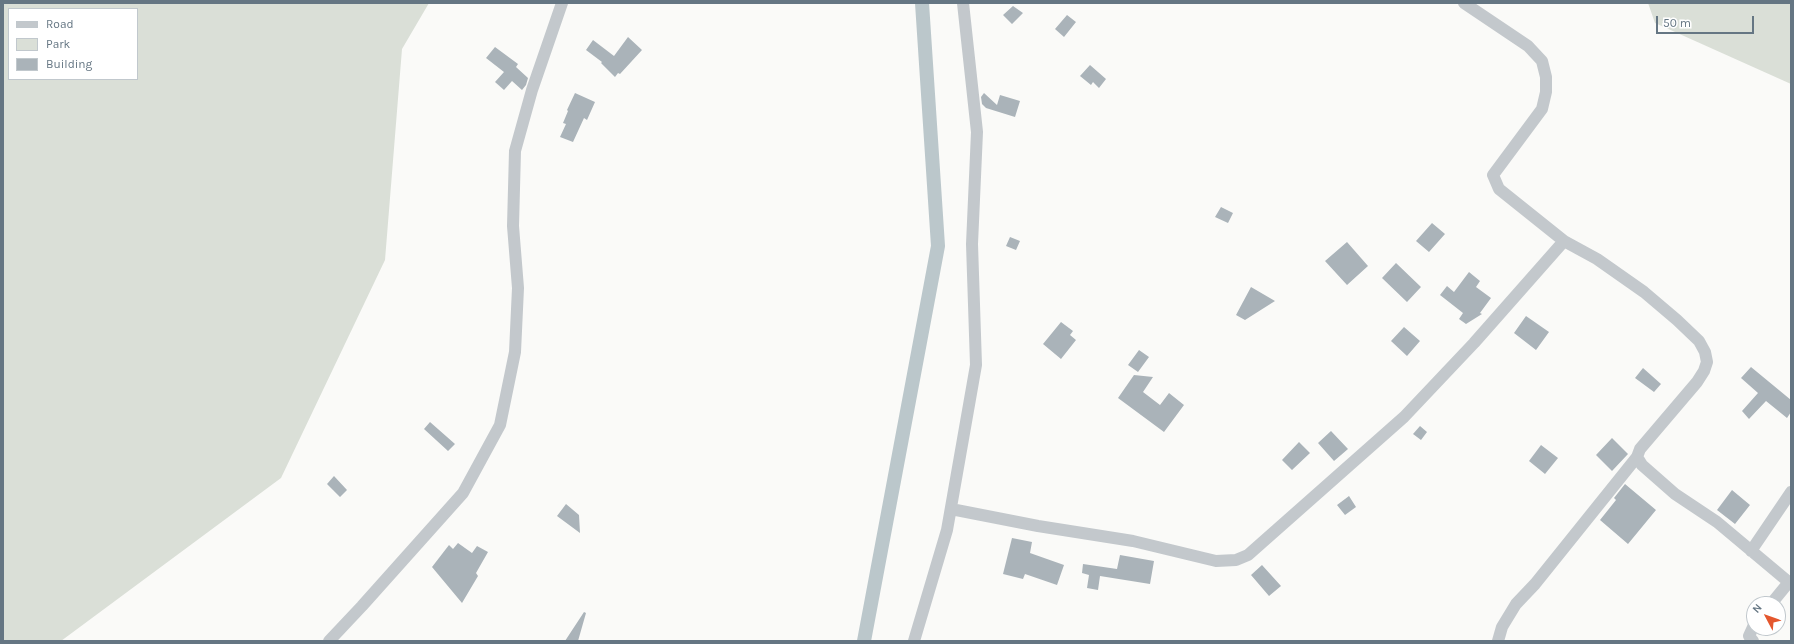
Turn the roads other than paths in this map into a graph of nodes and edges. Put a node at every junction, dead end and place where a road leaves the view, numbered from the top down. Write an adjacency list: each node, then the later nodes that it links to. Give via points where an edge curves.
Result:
1 (562, 3): 11 (street, via 532,90 515,151 513,226 518,288 515,352 500,426 463,493)
2 (963, 3): 7 (street, via 977,132 972,244 976,365)
3 (1464, 3): 4 (street, via 1528,46 1542,61 1546,76 1542,109 1494,175 1499,189)
4 (1564, 241): 5 (street, via 1597,259 1644,292 1699,341 1705,352 1706,366 1697,382); 7 (street, via 1474,343 1404,417 1248,555 1236,560 1216,561 1133,541)
5 (1636, 457): 8 (street, via 1675,494 1717,522); 13 (street, via 1535,584 1516,604 1502,627)
6 (1791, 492): 8 (street)
7 (951, 509): 12 (street)
8 (1751, 550): 9 (street)
9 (1790, 583): 10 (street)
10 (1778, 596)
11 (329, 641)
12 (914, 641)
13 (1498, 641)

